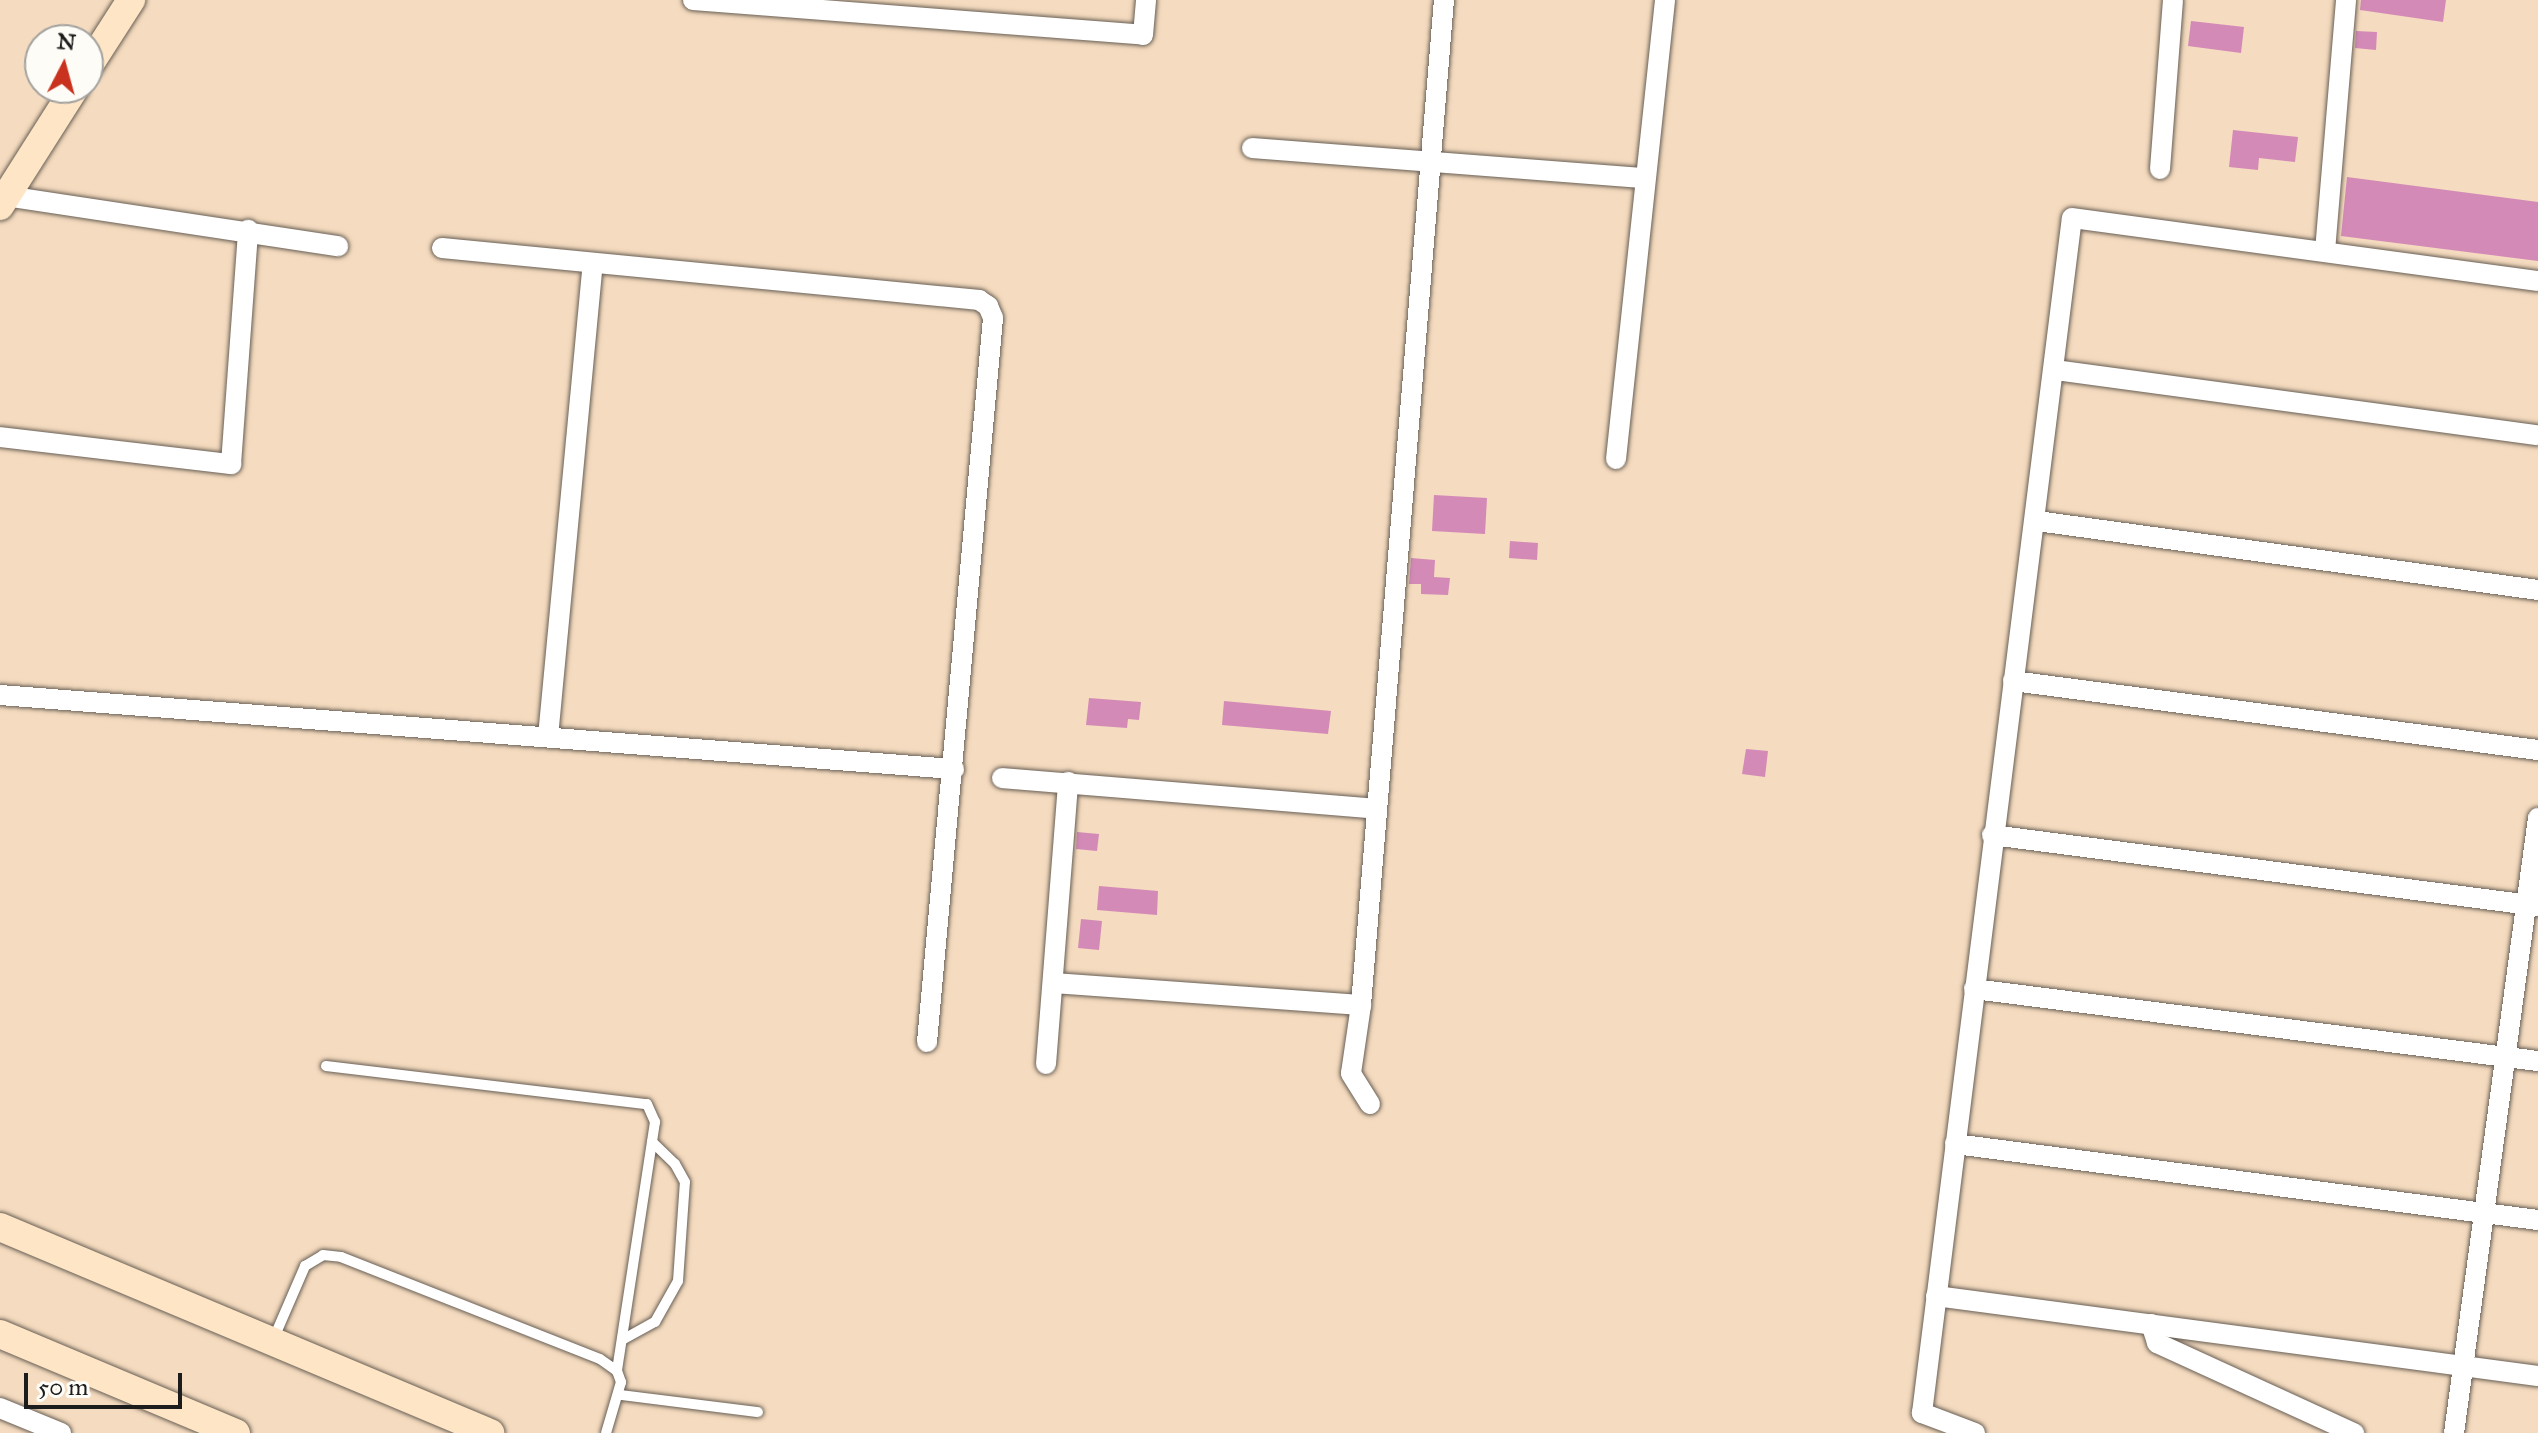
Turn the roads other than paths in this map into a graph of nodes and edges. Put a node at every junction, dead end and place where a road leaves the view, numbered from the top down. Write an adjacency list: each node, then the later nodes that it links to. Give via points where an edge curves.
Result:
1 (131, 0): 8 (main road)
2 (693, 0): 3 (street, via 1143,35)
3 (1146, 0)
4 (1444, 0): 11 (street)
5 (1665, 0): 13 (street)
6 (2173, 0): 12 (street)
7 (2346, 0): 18 (street)
8 (104, 42)
9 (65, 104): 14 (main road)
10 (1252, 148): 11 (street)
11 (1430, 160): 13 (street); 34 (street)
12 (2160, 169)
13 (1642, 178): 24 (street)
14 (3, 201): 15 (street)
15 (248, 230): 16 (street); 23 (street, via 231,464)
16 (338, 246)
17 (442, 248): 19 (street)
18 (2325, 251): 20 (street); 21 (street, via 2072,218)
19 (593, 263): 29 (street); 31 (street, via 979,300 988,306 993,318)
20 (2538, 281)
21 (2055, 370): 22 (street); 25 (street)
22 (2538, 435)
23 (0, 437)
24 (1616, 459)
25 (2037, 521): 26 (street); 27 (street)
26 (2538, 590)
27 (2013, 681): 30 (street); 36 (street)
28 (0, 695): 29 (street)
29 (548, 737): 31 (street)
30 (2538, 750)
31 (954, 769): 41 (street)
32 (1002, 778): 33 (street)
33 (1068, 782): 34 (street); 38 (street)
34 (1377, 809): 40 (street)
35 (2538, 818): 37 (street)
36 (1992, 835): 37 (street); 39 (street)
37 (2532, 905): 42 (street)
38 (1053, 983): 40 (street); 44 (street)
39 (1974, 989): 42 (street); 48 (street)
40 (1361, 1005): 46 (street, via 1351,1073)
41 (927, 1042)
42 (2506, 1057): 43 (street); 49 (street)
43 (2538, 1061)
44 (1046, 1064)
45 (326, 1066): 47 (lane, via 632,1100 653,1111)
46 (1370, 1104)
47 (652, 1142): 55 (lane); 55 (lane, via 685,1182 678,1281 655,1322)
48 (1955, 1144): 49 (street); 52 (street)
49 (2484, 1214): 50 (street); 57 (street)
50 (2538, 1220)
51 (0, 1227): 56 (main road)
52 (1936, 1296): 53 (street); 67 (street, via 1922,1413)
53 (2151, 1324): 57 (street); 68 (street, via 2157,1343)
54 (0, 1334): 64 (main road)
55 (622, 1340): 58 (lane)
56 (272, 1342): 58 (lane, via 305,1266 323,1255 356,1262 600,1359); 65 (main road)
57 (2464, 1366): 59 (street); 69 (street)
58 (617, 1371): 60 (lane)
59 (2538, 1376)
60 (621, 1395): 62 (lane); 66 (lane)
61 (0, 1408): 63 (street)
62 (758, 1412)
63 (61, 1433)
64 (236, 1433)
65 (490, 1433)
66 (606, 1433)
67 (1975, 1433)
68 (2354, 1433)
69 (2454, 1433)

